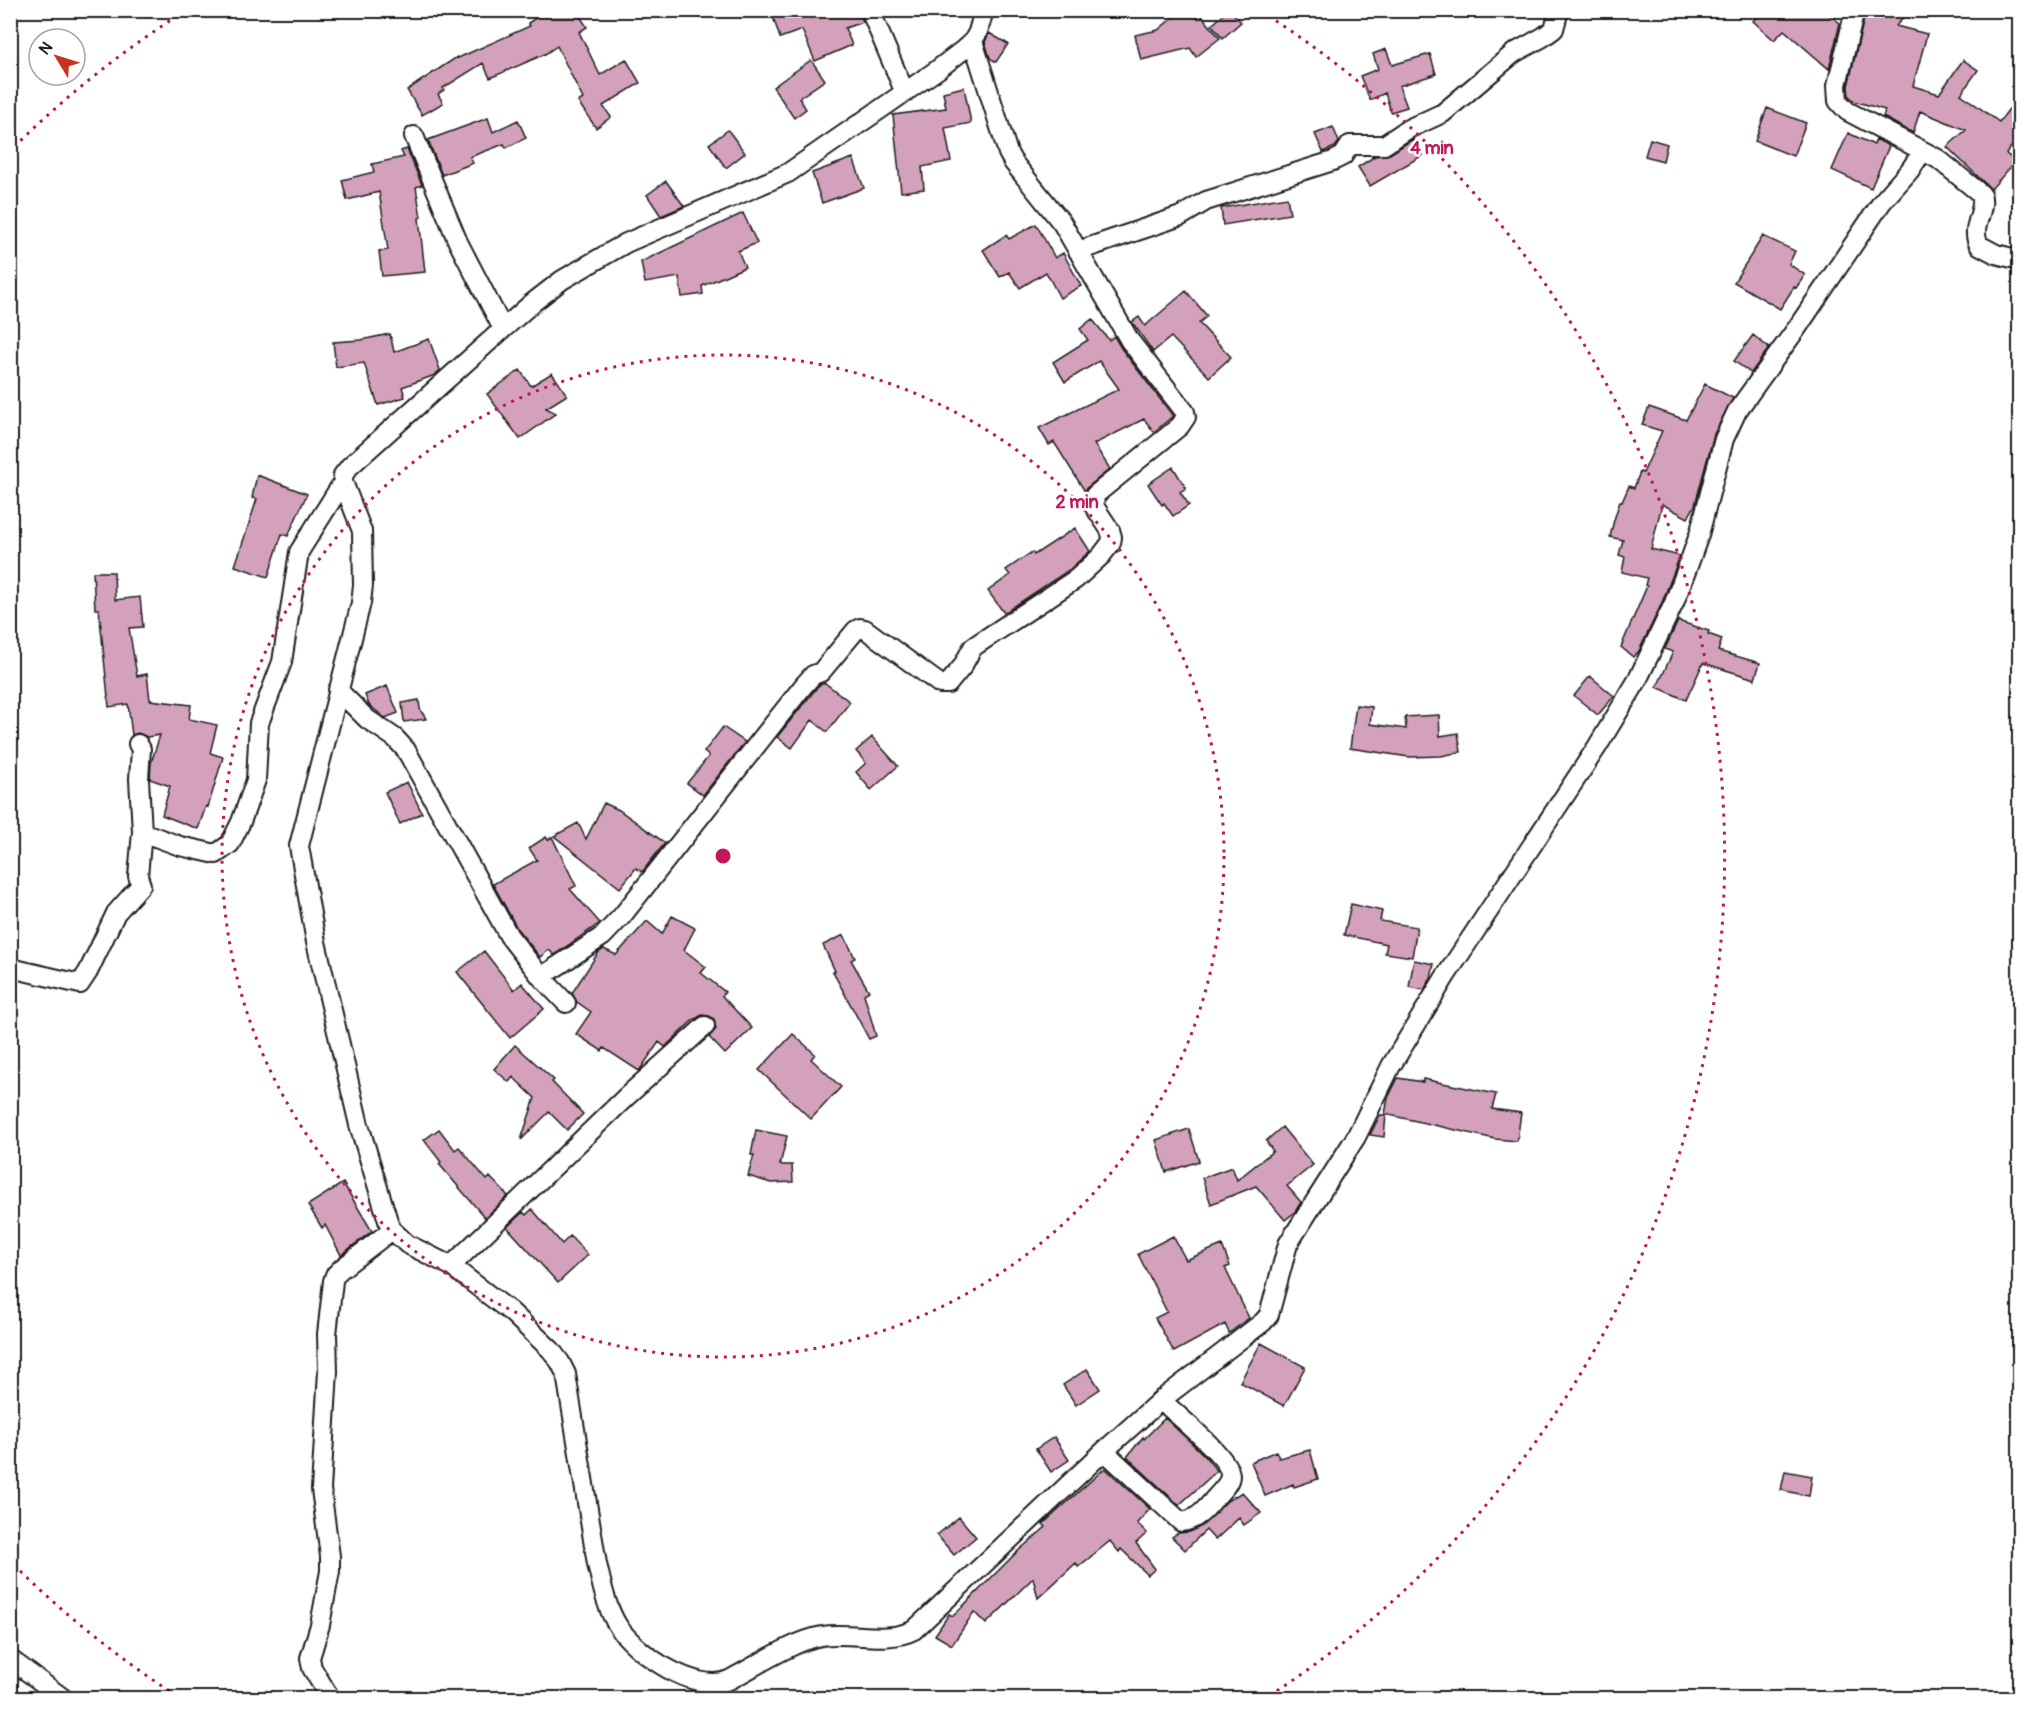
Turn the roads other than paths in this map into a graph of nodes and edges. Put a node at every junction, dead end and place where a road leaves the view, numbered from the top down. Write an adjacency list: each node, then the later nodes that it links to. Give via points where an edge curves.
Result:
1 (870, 10): 6 (street)
2 (984, 10): 5 (street)
3 (1559, 10): 9 (street, via 1554,28 1543,37 1514,53 1443,113 1384,145 1350,145 1343,156 1333,161 1206,201 1181,216)
4 (1855, 10): 8 (street, via 1837,85 1838,101 1847,111)
5 (973, 41): 6 (street); 9 (street, via 1008,153)
6 (905, 93): 11 (street, via 788,173 606,253 562,280)
7 (414, 136): 11 (street, via 458,242)
8 (1923, 151): 10 (street, via 1982,195 1975,231 1979,245); 22 (street, via 1882,202 1737,411 1724,439 1688,566 1637,681 1444,977 1391,1066 1356,1137 1288,1244 1269,1315)
9 (1078, 251): 17 (street, via 1130,340 1187,415 1180,426 1095,495 1094,506 1112,534 1109,546 1076,579 974,646 957,674 944,685 865,629 856,630 821,672 804,685 622,916 603,936)
10 (2019, 260)
11 (503, 329): 12 (street, via 350,466)
12 (343, 482): 13 (street, via 362,531 363,585); 15 (street, via 299,552 282,662 259,723 256,780 230,844 216,854)
13 (338, 690): 17 (street, via 406,750 509,936); 20 (street, via 299,846 316,942 359,1125)
14 (138, 744): 15 (street)
15 (142, 832): 16 (street, via 138,876 141,885 116,913 80,984 15,969)
16 (10, 972)
17 (541, 977): 18 (street)
18 (566, 1003)
19 (705, 1026): 21 (street)
20 (392, 1230): 21 (street, via 407,1244); 27 (street, via 341,1269 333,1281 321,1489 330,1570 310,1658)
21 (452, 1266): 25 (street, via 511,1312 564,1368 603,1593 619,1628 642,1651 672,1671)
22 (1161, 1400): 23 (street); 23 (street, via 1214,1449 1230,1470 1229,1481 1206,1508 1190,1521 1181,1522)
23 (1104, 1451): 25 (street, via 914,1630 903,1635 833,1635 811,1639 729,1680)
24 (10, 1659): 26 (street)
25 (719, 1691)
26 (63, 1698)
27 (330, 1698)

